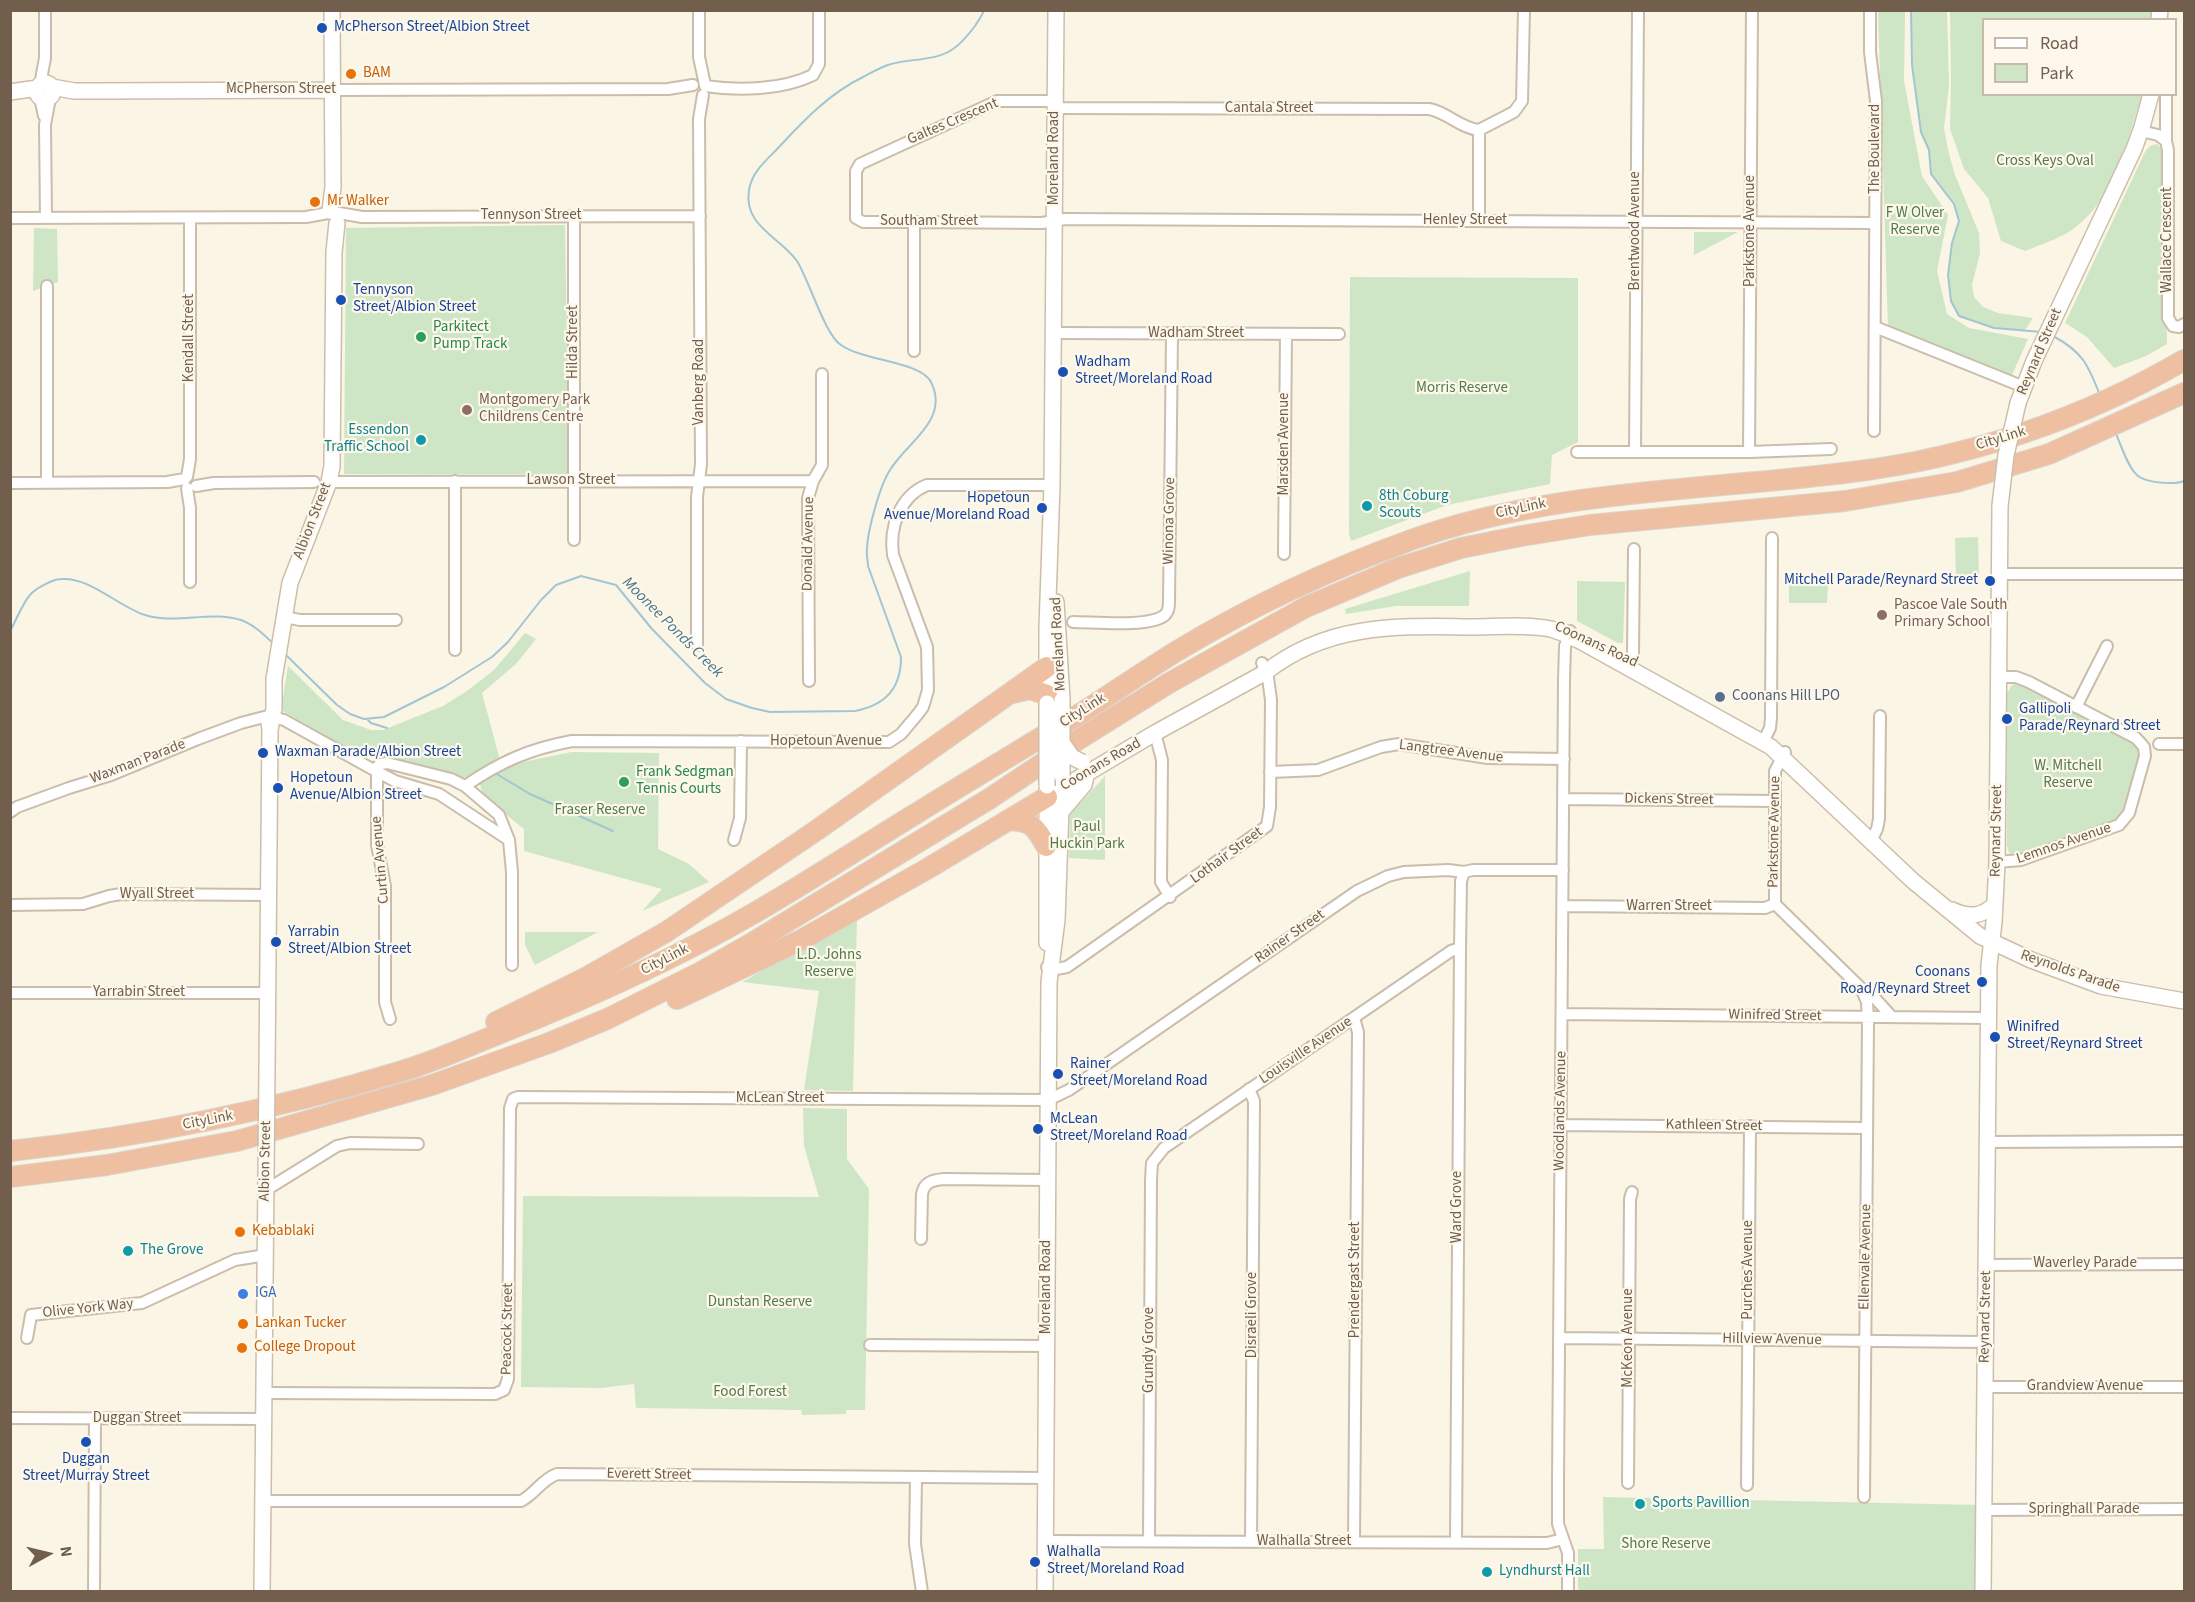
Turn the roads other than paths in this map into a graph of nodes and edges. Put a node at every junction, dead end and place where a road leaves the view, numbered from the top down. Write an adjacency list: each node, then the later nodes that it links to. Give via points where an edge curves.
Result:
1 (45, 10): 12 (street)
2 (332, 10): 11 (street, Albion Street)
3 (699, 10): 10 (street, Vanberg Road)
4 (819, 10): 10 (street, McPherson Street, via 816,72 766,88)
5 (1056, 10): 16 (street, Moreland Road)
6 (1524, 10): 17 (street, via 1522,101 1514,112)
7 (1638, 10): 29 (street, Brentwood Avenue)
8 (1752, 10): 31 (street, Parkstone Avenue)
9 (1870, 10): 32 (street, The Boulevard, via 1876,101)
10 (699, 89): 11 (street, McPherson Street); 22 (street, Vanberg Road)
11 (332, 90): 12 (street, McPherson Street); 23 (street, Albion Street)
12 (45, 91): 13 (street, McPherson Street); 25 (street)
13 (15, 92)
14 (2166, 96): 19 (street, Wallace Crescent)
15 (2151, 98): 18 (street, Reynard Street)
16 (1055, 104): 17 (street, Cantala Street, via 1429,109); 20 (street, Galtes Crescent, via 997,101); 27 (street, Moreland Road)
17 (1479, 130): 28 (street)
18 (2141, 131): 19 (street); 43 (street, Reynard Street)
19 (2166, 141): 34 (street, Wallace Crescent, via 2168,318 2173,326)
20 (857, 167): 30 (street, Southam Street, via 858,220)
21 (574, 216): 22 (street, Tennyson Street); 23 (street, Tennyson Street); 52 (street, Hilda Street)
22 (700, 216): 50 (street, Vanberg Road)
23 (333, 217): 26 (street, Tennyson Street); 55 (street, Albion Street, via 332,466)
24 (10, 218): 25 (street, Tennyson Street)
25 (45, 218): 26 (street, Tennyson Street)
26 (190, 218): 54 (street, Kendall Street)
27 (1054, 221): 28 (street, Henley Street); 30 (street, Southam Street); 36 (street, Moreland Road)
28 (1479, 221): 29 (street, Henley Street)
29 (1636, 221): 31 (street, Henley Street); 48 (street, Brentwood Avenue)
30 (914, 222): 40 (street)
31 (1751, 222): 32 (street, Henley Street); 49 (street, Parkstone Avenue)
32 (1875, 223): 35 (street, The Boulevard)
33 (47, 286): 57 (street)
34 (2184, 324)
35 (1875, 327): 43 (street); 45 (street, The Boulevard)
36 (1054, 333): 37 (street, Wadham Street); 58 (street, Moreland Road)
37 (1172, 334): 38 (street, Wadham Street); 68 (street, Winona Grove, via 1167,611 1143,622)
38 (1286, 334): 39 (street, Wadham Street); 62 (street, Marsden Avenue)
39 (1339, 334)
40 (914, 351)
41 (2184, 360): 130 (highway, CityLink, via 2088,408 1952,454 1855,472 1555,502 1473,520 1358,560 1180,649 751,915 624,981 556,1011 408,1069)
42 (822, 374): 53 (street, Donald Avenue, via 822,465)
43 (2024, 387): 63 (street, Reynard Street, bridge, via 2006,455)
44 (2184, 393): 129 (highway, CityLink, via 2049,454 1957,482 1845,501 1590,525 1461,548 1398,568 1306,607 1169,683 890,860 701,972 549,1043)
45 (1874, 431)
46 (1830, 450): 49 (street)
47 (1577, 452): 48 (street)
48 (1635, 452): 49 (street)
49 (1749, 452)
50 (699, 480): 52 (street, Lawson Street); 53 (street, Lawson Street); 70 (street, Vanberg Road)
51 (455, 481): 52 (street, Lawson Street); 55 (street, Lawson Street); 72 (street)
52 (575, 481): 60 (street, Hilda Street)
53 (813, 481): 77 (street, Donald Avenue, via 808,498)
54 (191, 482): 55 (street, Lawson Street); 57 (street, Lawson Street); 65 (street, Kendall Street)
55 (322, 482): 66 (street, Albion Street)
56 (10, 483): 57 (street, Lawson Street)
57 (47, 483)
58 (1052, 485): 74 (street, Moreland Road); 78 (street, Moreland Road); 85 (street, Hopetoun Avenue, via 927,485 911,494 901,506 893,555 924,636 928,657 926,699 900,735 890,742)
59 (1772, 538): 84 (street, via 1771,722)
60 (574, 540)
61 (1634, 549): 73 (street)
62 (1284, 554)
63 (1999, 574): 64 (street); 76 (street, Reynard Street)
64 (2184, 574)
65 (190, 582)
66 (284, 613): 67 (street, via 300,620); 82 (street, Albion Street, via 267,702)
67 (396, 620)
68 (1073, 622)
69 (1570, 633): 73 (street, Coonans Road); 75 (street, Coonans Road, via 1554,624 1532,621 1412,619 1356,624 1314,637); 90 (street, Woodlands Avenue, via 1565,651)
70 (697, 645)
71 (2107, 646): 80 (street)
72 (455, 650)
73 (1630, 665): 84 (street, Coonans Road)
74 (1047, 667): 78 (street, Moreland Road); 79 (highway)
75 (1264, 668): 83 (street, Coonans Road, via 1237,678); 93 (street, Lothair Street, via 1271,691)
76 (1998, 677): 80 (street, via 2016,677); 105 (street, Reynard Street)
77 (809, 681)
78 (1053, 700): 79 (highway, via 1030,689); 86 (street, Moreland Road, bridge, via 1063,719); 95 (street, Moreland Road, bridge)
79 (1000, 701): 130 (highway, via 656,938 537,1002)
80 (2076, 707): 105 (street, Lemnos Avenue, via 2136,738 2144,747 2145,760 2129,813 2124,822 2114,827 2021,860)
81 (1880, 716): 101 (street, via 1879,819)
82 (270, 721): 92 (street, via 284,720); 98 (street, Waxman Parade, via 241,723 111,776); 108 (street, Albion Street)
83 (1155, 734): 91 (street, Coonans Road); 109 (street, via 1162,760 1161,882)
84 (1765, 739): 89 (street, Coonans Road)
85 (741, 741): 94 (street, Hopetoun Avenue, via 572,741 539,748 501,763); 103 (street, via 740,818)
86 (1063, 744): 91 (street, bridge, via 1072,757); 95 (street, Moreland Road, bridge)
87 (2159, 744): 88 (street)
88 (2184, 744)
89 (1784, 754): 97 (street, Parkstone Avenue, via 1775,771); 101 (street, Coonans Road)
90 (1564, 759): 93 (street, Langtree Avenue, via 1494,758 1399,744 1318,770); 96 (street, Woodlands Avenue)
91 (1090, 766): 95 (street, Coonans Road); 99 (street, via 1084,786)
92 (376, 771): 94 (street, via 380,764 387,763); 102 (street, via 439,794); 128 (street, Curtin Avenue, via 377,845 385,886 385,1002)
93 (1270, 772): 109 (street, Lothair Street, via 1268,826)
94 (465, 786): 102 (street, via 499,815)
95 (1054, 786): 99 (street, Moreland Road); 100 (highway); 104 (street, Moreland Road)
96 (1563, 799): 97 (street, Dickens Street); 106 (street, Woodlands Avenue)
97 (1775, 801): 110 (street, Parkstone Avenue)
98 (13, 806)
99 (1061, 812): 118 (street, Moreland Road, via 1057,920)
100 (1008, 820): 104 (highway, via 1032,825); 129 (highway, via 801,940 638,1018 566,1047)
101 (1873, 838): 114 (street, Coonans Road, via 1917,876)
102 (509, 840): 117 (street)
103 (734, 840)
104 (1046, 846): 118 (street, Moreland Road)
105 (1997, 862): 111 (street, Reynard Street)
106 (1563, 870): 107 (street, Rainer Street); 113 (street, Woodlands Avenue)
107 (1464, 872): 116 (street, Ward Grove); 133 (street, Rainer Street, via 1404,872 1357,891 1069,1090)
108 (268, 895): 112 (street, Wyall Street, via 121,894 82,904); 121 (street, Albion Street)
109 (1170, 897): 118 (street, Lothair Street, via 1067,967)
110 (1775, 904): 113 (street, Warren Street, via 1765,908); 119 (street, Parkstone Avenue)
111 (1995, 904): 114 (street, via 1975,916); 115 (street, Reynard Street)
112 (10, 905)
113 (1563, 906): 123 (street, Woodlands Avenue)
114 (1945, 907): 115 (street, Coonans Road)
115 (1992, 943): 122 (street, Reynolds Parade, via 2101,986); 127 (street, Reynard Street)
116 (1460, 948): 126 (street, Louisville Avenue); 177 (street, Ward Grove)
117 (512, 965)
118 (1049, 972): 133 (street, Moreland Road)
119 (1861, 988): 124 (street); 125 (street, Parkstone Avenue)
120 (10, 993): 121 (street, Yarrabin Street)
121 (267, 993): 144 (street, Albion Street, bridge)
122 (2184, 1001)
123 (1562, 1014): 124 (street, Winifred Street); 134 (street, Woodlands Avenue)
124 (1868, 1017): 125 (street, Winifred Street); 136 (street, Ellenvale Avenue)
125 (1892, 1017): 127 (street, Winifred Street)
126 (1354, 1018): 131 (street, Louisville Avenue); 176 (street, Prendergast Street, via 1358,1032)
127 (1988, 1018): 138 (street, Reynard Street)
128 (390, 1019)
129 (432, 1085): 142 (highway, CityLink, via 237,1142)
130 (345, 1087): 140 (highway, CityLink, via 223,1118)
131 (1250, 1089): 141 (street, Louisville Avenue); 175 (street, Disraeli Grove, via 1254,1101)
132 (513, 1099): 133 (street, McLean Street, via 522,1096); 160 (street, Peacock Street, via 508,1379 504,1390 495,1394)
133 (1048, 1100): 143 (street, Moreland Road)
134 (1561, 1125): 135 (street, Kathleen Street); 151 (street, Woodlands Avenue)
135 (1749, 1126): 136 (street, Kathleen Street); 153 (street, Purches Avenue)
136 (1867, 1128): 154 (street, Ellenvale Avenue)
137 (2184, 1141): 138 (street)
138 (1987, 1142): 149 (street, Reynard Street)
139 (418, 1144): 144 (street, via 337,1146)
140 (10, 1151)
141 (1154, 1158): 174 (street, Grundy Grove)
142 (10, 1177)
143 (1048, 1180): 146 (street, via 929,1182 922,1194); 157 (street, Moreland Road)
144 (266, 1184): 147 (street, Albion Street)
145 (1632, 1192): 152 (street, McKeon Avenue)
146 (921, 1239)
147 (266, 1255): 150 (street, Olive York Way, via 235,1260 138,1304 31,1315); 160 (street, Albion Street)
148 (2184, 1264): 149 (street, Waverley Parade)
149 (1986, 1265): 155 (street, Reynard Street)
150 (27, 1338)
151 (1559, 1338): 152 (street, Hillview Avenue); 172 (street, Woodlands Avenue, via 1558,1524)
152 (1629, 1339): 153 (street, Hillview Avenue); 166 (street, McKeon Avenue)
153 (1748, 1340): 154 (street, Hillview Avenue); 167 (street, Purches Avenue)
154 (1865, 1341): 155 (street, Hillview Avenue); 168 (street, Ellenvale Avenue)
155 (1985, 1342): 158 (street, Reynard Street)
156 (870, 1345): 157 (street)
157 (1047, 1346): 165 (street, Moreland Road)
158 (1985, 1387): 159 (street, Grandview Avenue); 171 (street, Reynard Street)
159 (2184, 1387)
160 (264, 1393): 163 (street, Albion Street)
161 (10, 1418): 162 (street, Duggan Street)
162 (95, 1419): 163 (street, Duggan Street); 178 (street)
163 (264, 1419): 169 (street, Albion Street)
164 (916, 1477): 165 (street, Everett Street); 169 (street, Everett Street, via 557,1474 541,1482 521,1501); 180 (street, via 915,1544)
165 (1046, 1478): 173 (street, Moreland Road)
166 (1628, 1484)
167 (1747, 1485)
168 (1864, 1497)
169 (263, 1501): 179 (street, Albion Street)
170 (2184, 1509): 171 (street, Springhall Parade)
171 (1984, 1510): 183 (street, Reynard Street)
172 (1563, 1539): 177 (street, Walhalla Street, via 1547,1543); 182 (street, Woodlands Avenue, via 1568,1553)
173 (1045, 1541): 174 (street, Walhalla Street); 181 (street, Moreland Road)
174 (1149, 1541): 175 (street, Walhalla Street)
175 (1251, 1542): 176 (street, Walhalla Street)
176 (1354, 1542): 177 (street, Walhalla Street)
177 (1456, 1542)
178 (94, 1592)
179 (262, 1592)
180 (922, 1592)
181 (1045, 1592)
182 (1568, 1592)
183 (1983, 1592)

